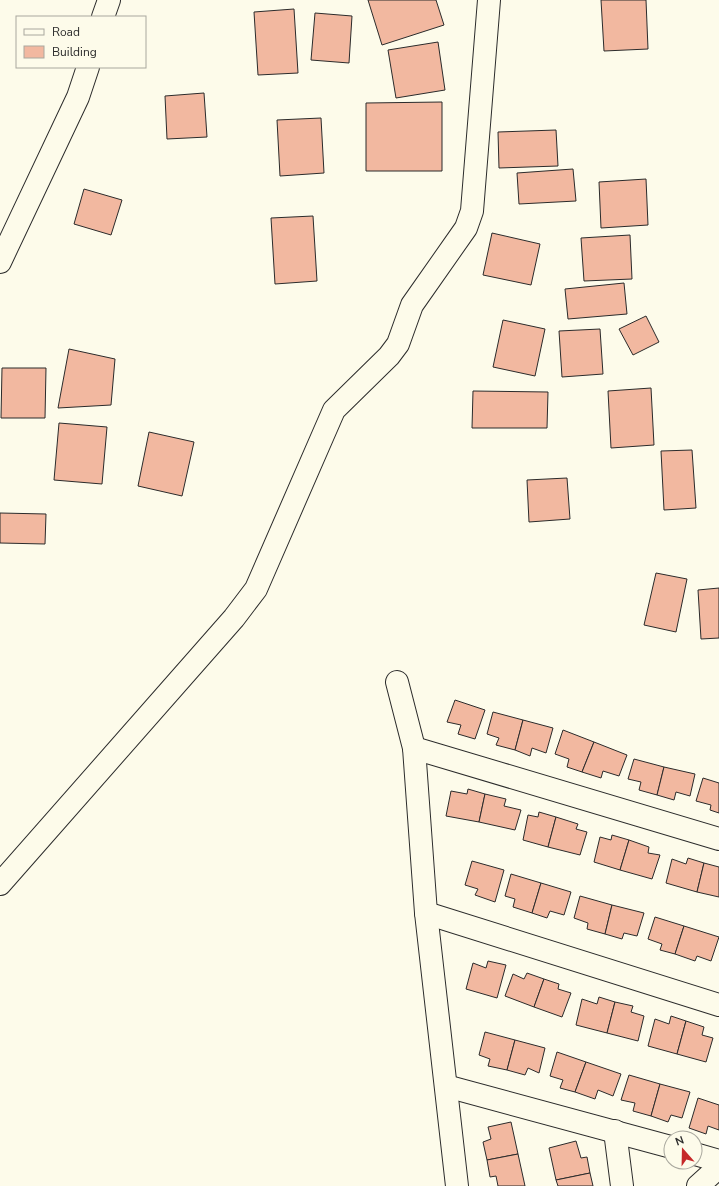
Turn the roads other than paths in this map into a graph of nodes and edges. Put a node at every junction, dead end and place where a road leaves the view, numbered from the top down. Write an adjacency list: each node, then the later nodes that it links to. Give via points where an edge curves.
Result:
1 (108, 0): 3 (street)
2 (489, 0): 9 (street, via 472,211 466,228 412,305 398,344 334,410 256,589 234,618)
3 (103, 16)
4 (88, 68): 5 (street, via 78,96)
5 (0, 262)
6 (397, 682): 7 (street)
7 (414, 748): 8 (street); 10 (street)
8 (719, 839)
9 (0, 884)
10 (426, 913): 11 (street); 12 (street)
11 (719, 1005)
12 (446, 1086): 13 (street); 18 (street)
13 (615, 1131): 14 (street); 19 (street)
14 (663, 1145)
15 (703, 1156): 16 (street)
16 (719, 1161)
17 (719, 1167): 20 (street)
18 (457, 1186)
19 (622, 1186)
20 (698, 1186)

